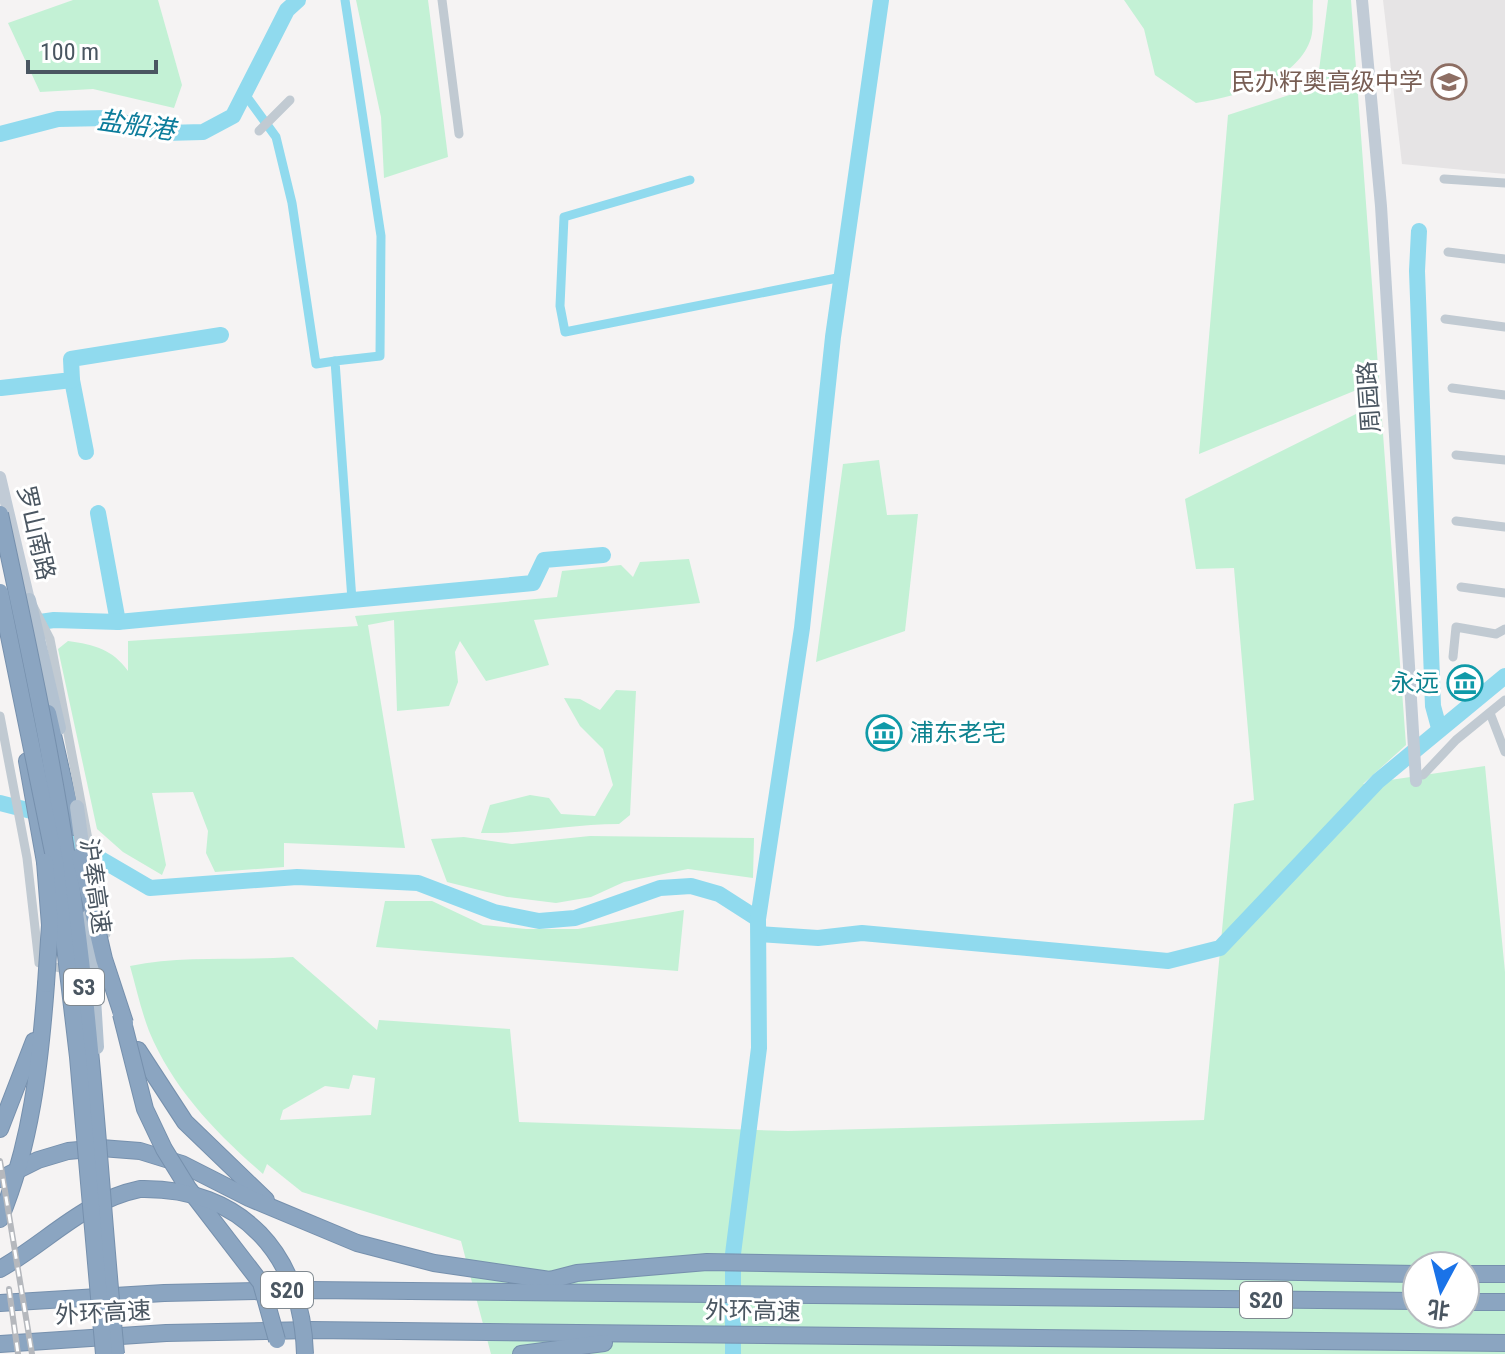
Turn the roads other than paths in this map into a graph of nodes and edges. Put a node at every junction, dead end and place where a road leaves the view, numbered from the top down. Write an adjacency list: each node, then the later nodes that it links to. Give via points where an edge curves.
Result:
1 (442, 0): 5 (street)
2 (1362, 0): 33 (street, 周园路)
3 (290, 100): 4 (street)
4 (259, 131)
5 (459, 134)
6 (1444, 179): 7 (street)
7 (1505, 183)
8 (1448, 252): 9 (street)
9 (1505, 259)
10 (1445, 319): 11 (street)
11 (1505, 327)
12 (1452, 388): 13 (street)
13 (1505, 395)
14 (1456, 455): 15 (street)
15 (1505, 460)
16 (0, 477): 22 (street, 罗山南路)
17 (0, 514): 26 (highway, 沪奉高速 / S3, bridge)
18 (1456, 521): 19 (street)
19 (1505, 527)
20 (1461, 587): 21 (street)
21 (1505, 593)
22 (29, 600): 23 (street); 34 (main road)
23 (2, 601): 27 (highway, 沪奉高速 / S3, bridge); 56 (main road, bridge, via 43,783)
24 (1505, 629): 25 (street, via 1496,634 1456,627)
25 (1453, 657)
26 (32, 661): 36 (highway, bridge, via 58,747 100,944); 51 (highway, 沪奉高速 / S3, bridge, via 81,961)
27 (15, 664): 35 (highway, bridge, via 45,862 50,925); 51 (highway, 沪奉高速 / S3, bridge, via 55,862)
28 (1505, 700): 29 (street)
29 (1490, 713): 31 (street); 33 (street)
30 (0, 716): 34 (street, via 27,858 39,963 74,972 111,964)
31 (1502, 740): 32 (street)
32 (1505, 752)
33 (1419, 778)
34 (81, 807): 58 (main road, bridge)
35 (46, 984): 37 (highway, via 27,1064); 40 (highway, via 26,1134)
36 (121, 1014): 39 (highway, bridge, via 148,1068 185,1122); 59 (highway, bridge, via 145,1109 188,1188 261,1283 272,1312)
37 (0, 1129)
38 (0, 1179): 39 (highway, via 38,1160 101,1148 154,1154)
39 (270, 1204): 45 (highway, via 392,1253)
40 (0, 1219)
41 (0, 1269): 60 (highway, bridge, via 107,1198 140,1189 207,1198 258,1231 279,1256 301,1312)
42 (1401, 1274): 45 (highway, via 707,1262)
43 (1481, 1274): 44 (highway)
44 (1505, 1274)
45 (550, 1280): 46 (highway)
46 (574, 1293): 47 (highway, 外环高速 / S20); 50 (highway, 外环高速 / S20, via 237,1291)
47 (1401, 1301)
48 (1481, 1302): 49 (highway)
49 (1505, 1302)
50 (0, 1303)
51 (106, 1317): 56 (highway, bridge); 57 (highway, bridge)
52 (639, 1334): 53 (highway, 外环高速 / S20); 54 (highway, 外环高速 / S20, via 238,1331); 55 (highway, via 621,1343)
53 (1505, 1343)
54 (0, 1344)
55 (547, 1349): 61 (highway); 62 (highway)
56 (101, 1354)
57 (116, 1354)
58 (123, 1354)
59 (277, 1354)
60 (305, 1354)
61 (521, 1354)
62 (570, 1354)

